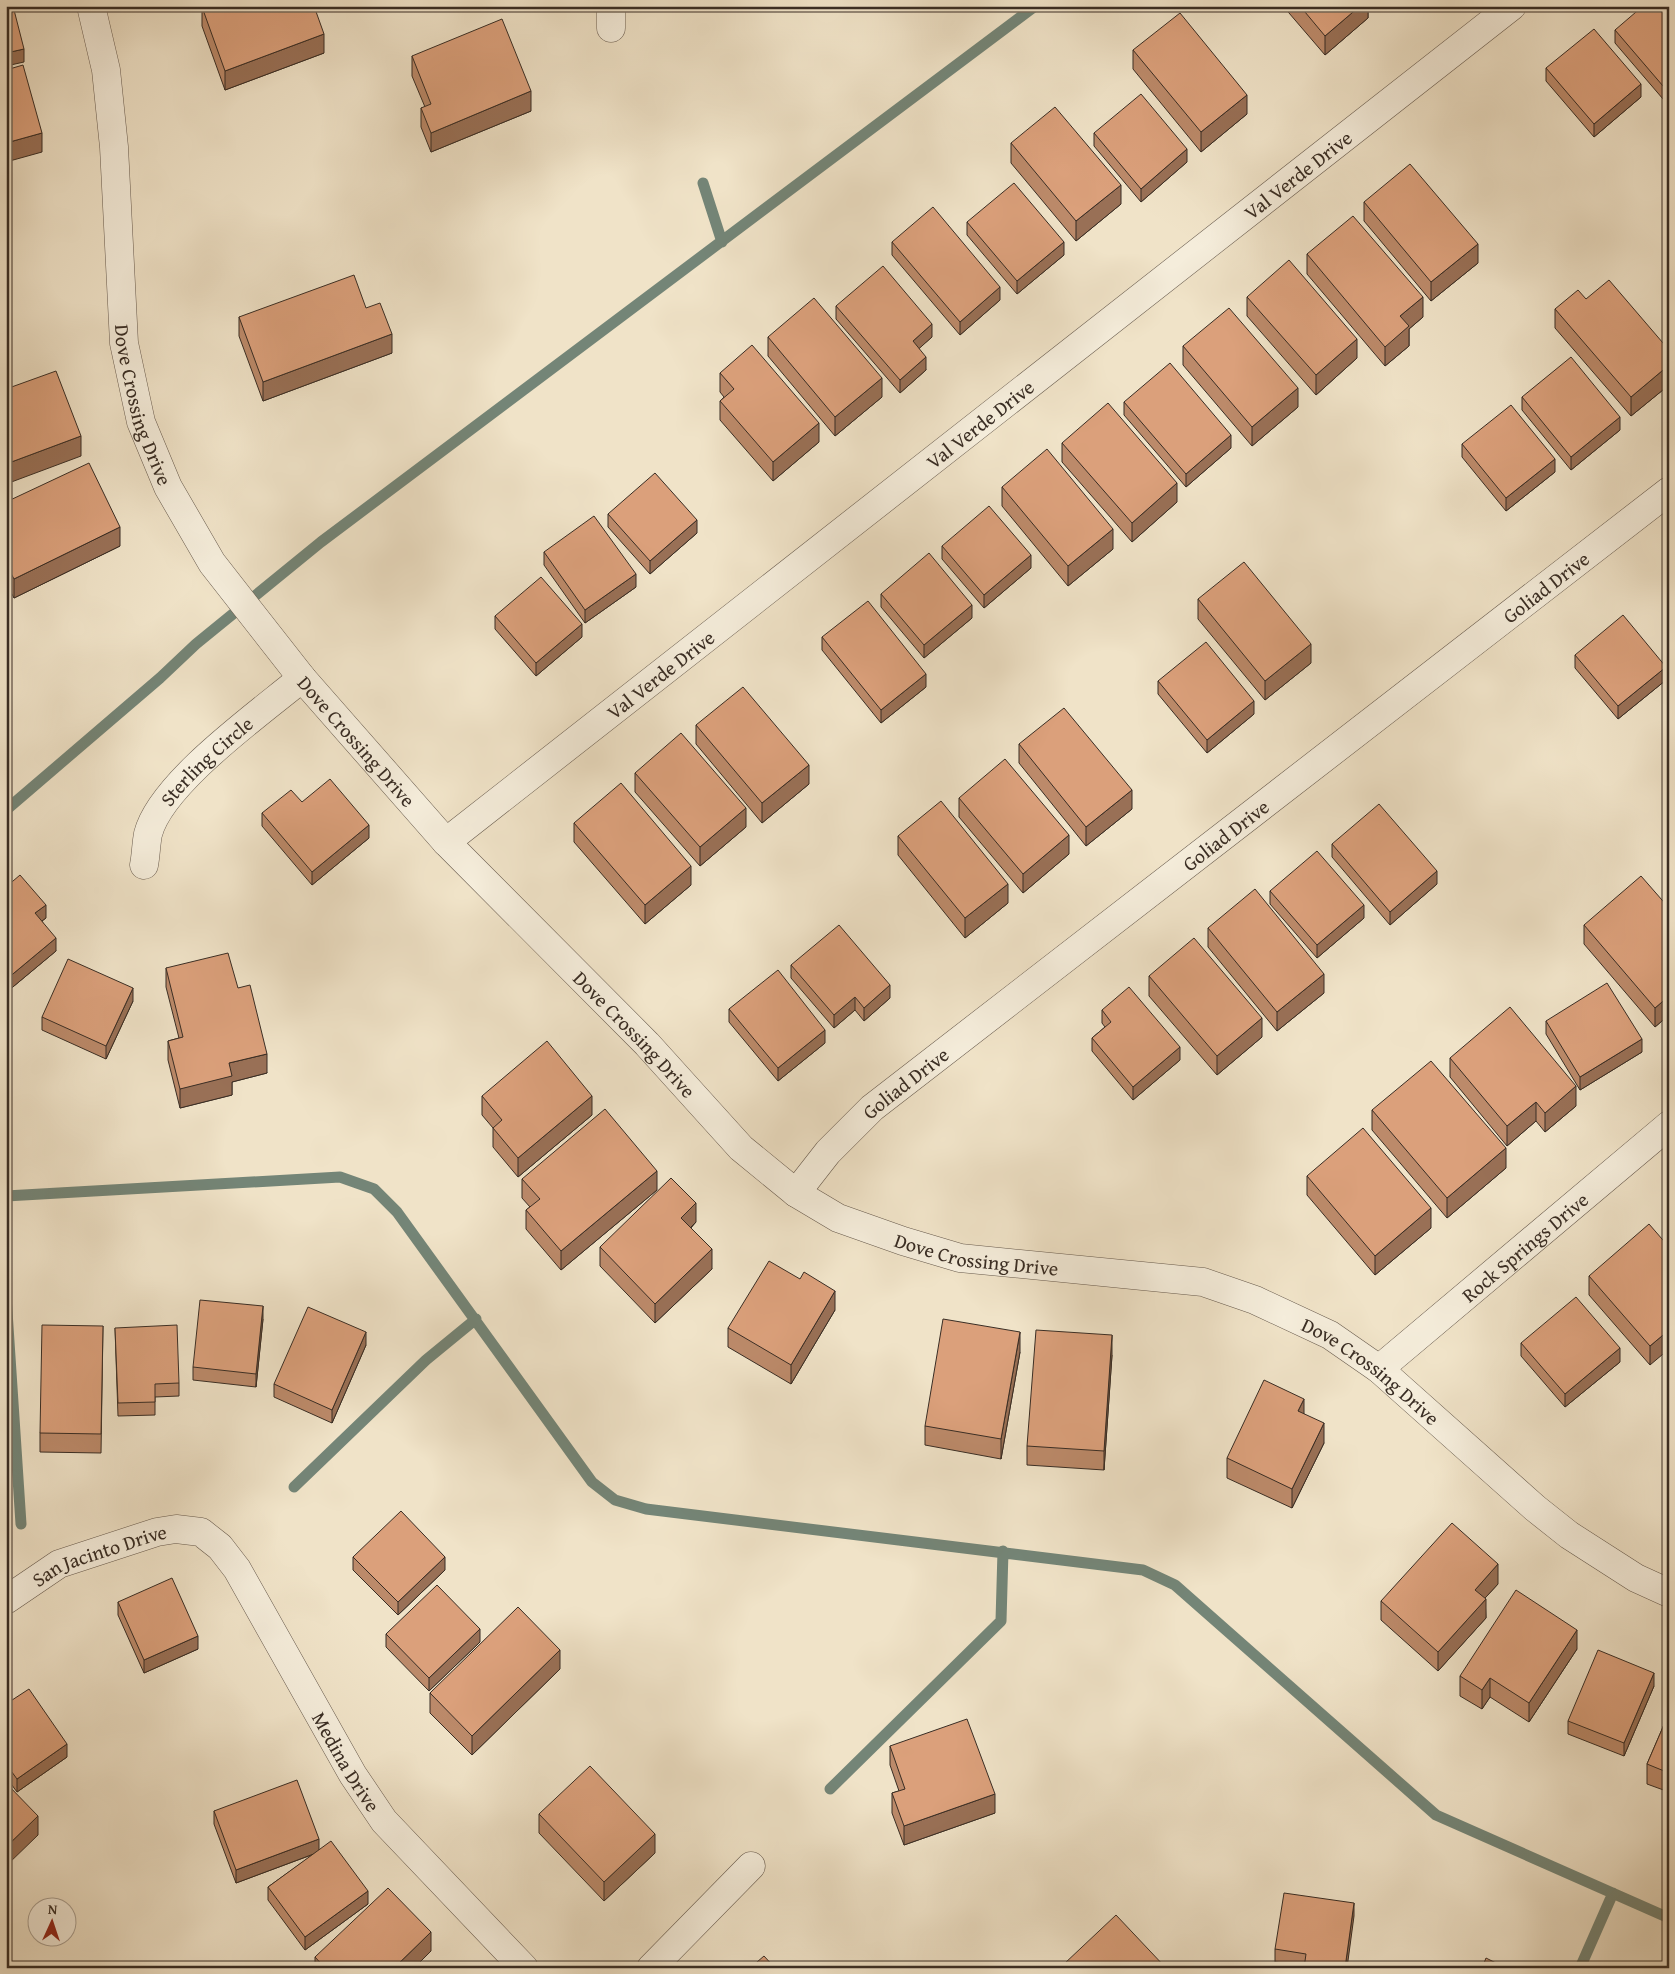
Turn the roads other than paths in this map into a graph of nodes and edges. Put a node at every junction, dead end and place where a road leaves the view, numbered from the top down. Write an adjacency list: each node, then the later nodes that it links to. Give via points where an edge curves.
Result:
1 (91, 6): 4 (street, Dove Crossing Drive, via 106,70 114,147 124,343 141,422 168,487 212,563)
2 (1512, 6): 5 (street, Val Verde Drive)
3 (1669, 491): 8 (street, Goliad Drive, via 872,1108 828,1152)
4 (302, 678): 5 (street, Dove Crossing Drive); 6 (street, Sterling Circle, via 185,776 162,806 148,833)
5 (446, 842): 8 (street, Dove Crossing Drive, via 647,1044 741,1148)
6 (144, 865)
7 (1669, 1124): 9 (street, Rock Springs Drive)
8 (796, 1193): 9 (street, Dove Crossing Drive, via 838,1218 960,1258 1203,1282 1255,1300 1330,1335)
9 (1380, 1369): 11 (street, Dove Crossing Drive, via 1569,1536 1636,1578)
10 (201, 1532): 12 (street, San Jacinto Drive, via 176,1529 157,1532 59,1564); 14 (street, Medina Drive, via 220,1547 237,1570 353,1775 384,1821)
11 (1669, 1593)
12 (6, 1600)
13 (751, 1866): 15 (street)
14 (524, 1968)
15 (651, 1968)

